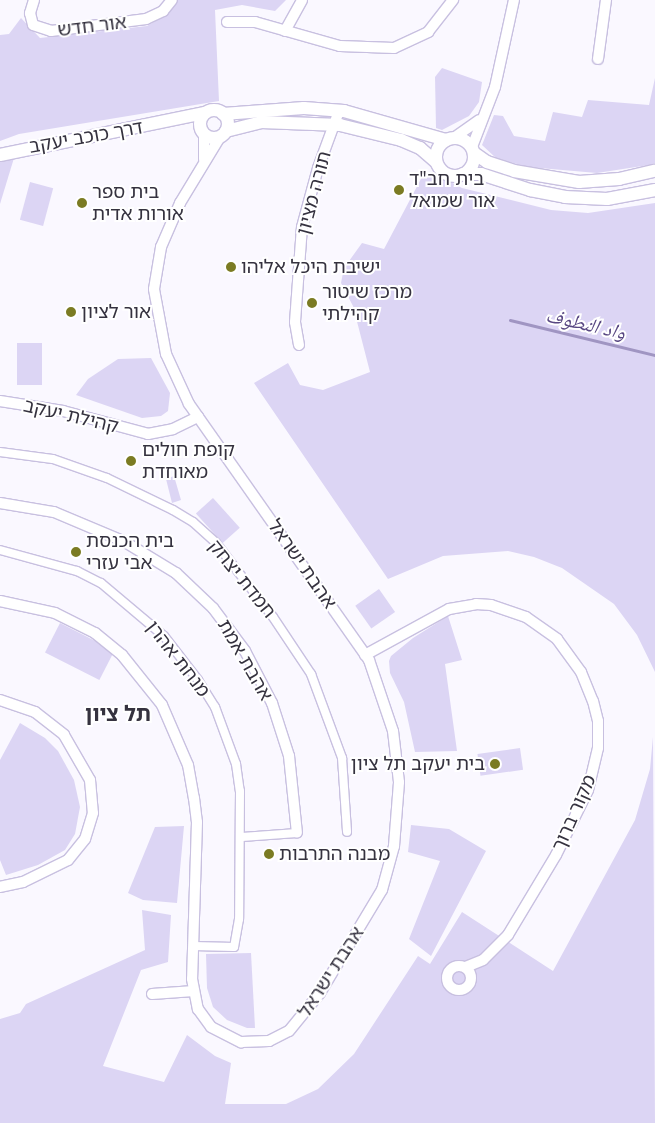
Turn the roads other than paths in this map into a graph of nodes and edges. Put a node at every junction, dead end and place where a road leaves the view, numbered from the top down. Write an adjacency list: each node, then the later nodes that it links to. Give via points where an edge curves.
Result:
1 (34, 0): 2 (street, אור חדש, via 30,12 33,25 51,31 146,19 163,11)
2 (172, 0)
3 (302, 0): 8 (street)
4 (453, 0): 8 (street, via 428,32 394,48 340,46)
5 (514, 0): 11 (street, via 495,87)
6 (606, 0): 9 (street)
7 (227, 22): 8 (street, via 247,21)
8 (286, 31)
9 (598, 59)
10 (339, 111): 13 (street, via 304,108); 15 (street, תורה מציון); 18 (street)
11 (485, 112): 18 (street, via 468,131); 19 (street)
12 (205, 114): 13 (street, via 214,110); 14 (street, דרך כוכב יעקב); 16 (street, via 200,122)
13 (223, 114): 17 (street, via 228,122)
14 (172, 121): 16 (street, דרך כוכב יעקב, via 188,123); 20 (street, דרך כוכב יעקב, via 73,138)
15 (334, 124): 17 (street, via 262,122); 21 (street, via 401,140 420,148); 26 (street, תורה מציון, via 306,209 296,322)
16 (203, 132): 17 (street); 22 (street)
17 (223, 134): 22 (street, אהבת ישראל)
18 (450, 138): 19 (street); 21 (street, via 438,147)
19 (473, 150): 23 (street, via 487,162 514,171 579,182 619,180); 24 (street, via 472,166)
20 (0, 155)
21 (436, 162): 24 (street, via 446,174)
22 (203, 165): 28 (street, אהבת ישראל, via 161,247 154,289 166,354)
23 (655, 171)
24 (463, 174): 25 (street, via 474,172 530,190 572,198 607,199)
25 (655, 190)
26 (299, 345)
27 (0, 401): 28 (street, קהילת יעקב, via 63,411 148,434 173,429)
28 (198, 417): 33 (street, אהבת ישראל)
29 (0, 452): 35 (street, חמדת יצחק, via 53,460 106,478 173,510 193,522 216,543 273,617 311,674 342,758)
30 (0, 504): 36 (street, אהבת אמת, via 54,512 125,542 176,573 214,608 245,651 272,703 289,756)
31 (0, 550): 37 (street, מנחת אהרן, via 77,570 101,583 164,636 198,680 227,737 236,764)
32 (0, 601): 41 (street, אהבת ישראל, via 48,611 95,633 122,655 162,704 188,765 194,798 197,822)
33 (365, 655): 42 (street, מקור ברוך, via 449,608 491,605 526,617 557,640 581,672 594,701 598,748 588,790 528,904 498,947); 45 (street, אהבת ישראל, via 386,706 399,782 393,848 382,890 309,1010 280,1036 256,1043 241,1042 220,1034 204,1020)
34 (0, 700): 39 (street, via 35,712 64,735 82,761 92,798 90,826 77,851 56,868)
35 (347, 832)
36 (297, 833): 37 (street)
37 (242, 837): 41 (street, מנחת אהרן, via 239,919 234,948)
38 (0, 881): 39 (street)
39 (13, 885): 40 (street)
40 (0, 887)
41 (193, 946): 45 (street, אהבת ישראל)
42 (484, 960): 43 (street, מקור ברוך); 44 (street)
43 (466, 967): 44 (street); 44 (street, via 450,970 447,977 450,985 464,989)
44 (472, 977)
45 (194, 991): 46 (street)
46 (152, 994)

